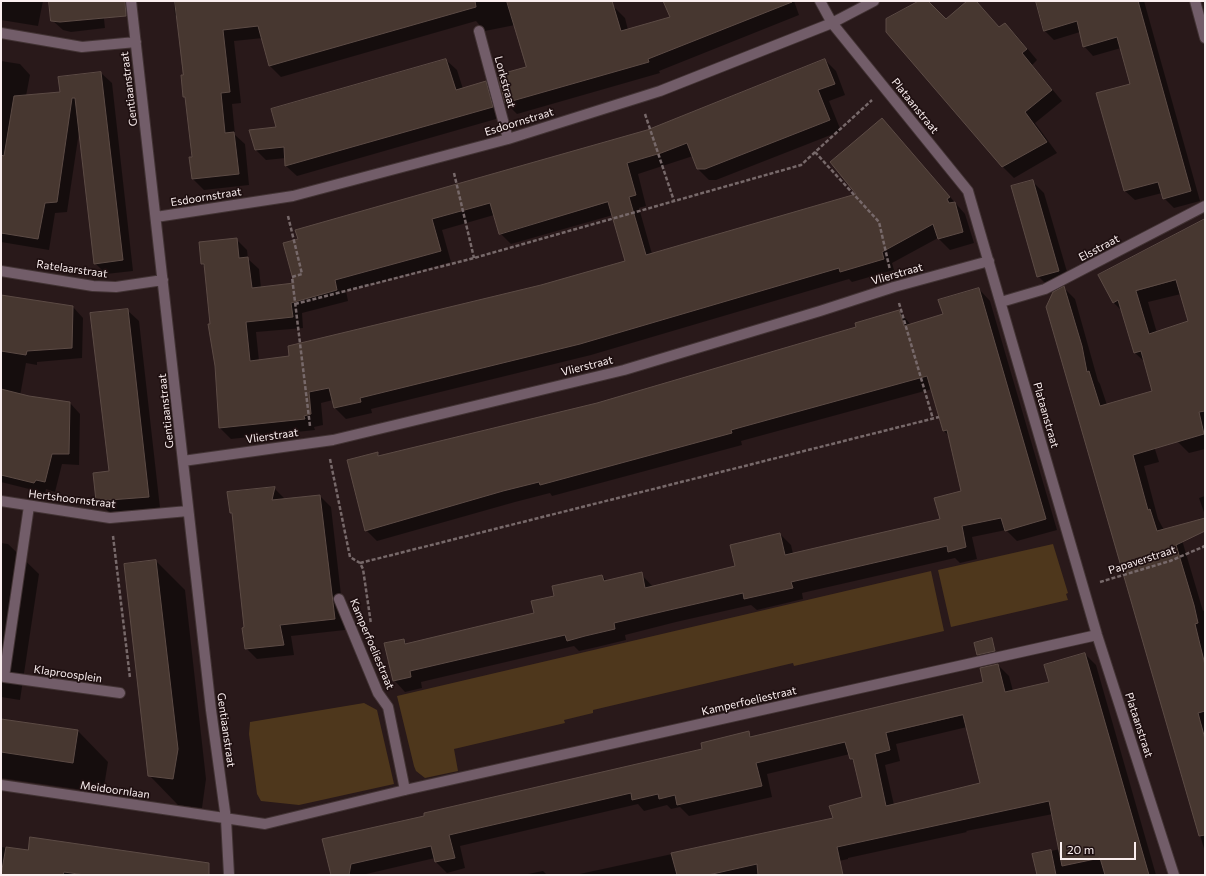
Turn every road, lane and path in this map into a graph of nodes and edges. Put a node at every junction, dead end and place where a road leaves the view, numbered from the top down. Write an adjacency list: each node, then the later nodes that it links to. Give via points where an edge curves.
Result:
1 (131, 1): 9 (street, Gentiaanstraat)
2 (820, 1): 5 (street, Plataanstraat)
3 (874, 1): 5 (street, Esdoornstraat)
4 (1195, 1): 8 (street)
5 (832, 23): 10 (street, Plataanstraat); 11 (street, Esdoornstraat)
6 (479, 31): 12 (street, Lorkstraat)
7 (1, 33): 9 (street, via 82,47)
8 (1205, 38)
9 (136, 42): 17 (street, Gentiaanstraat)
10 (886, 87): 15 (path, via 801,165); 19 (street, Plataanstraat, via 968,191)
11 (640, 98): 12 (street, Esdoornstraat); 15 (path)
12 (508, 138): 13 (street, Esdoornstraat)
13 (450, 154): 14 (street, Esdoornstraat); 18 (path)
14 (284, 198): 17 (street, Esdoornstraat); 23 (path, via 302,274 292,277)
15 (674, 201): 18 (path)
16 (1205, 206): 22 (street, Elsstraat, via 1045,289)
17 (156, 217): 21 (street, Gentiaanstraat)
18 (474, 258): 23 (path)
19 (988, 261): 22 (street, Plataanstraat); 25 (street, Vlierstraat, via 894,286 624,370)
20 (1, 271): 21 (street, Ratelaarstraat, via 94,286 116,287)
21 (163, 280): 27 (street, Gentiaanstraat)
22 (1001, 302): 34 (street, Plataanstraat)
23 (295, 304): 26 (path)
24 (939, 417): 33 (path)
25 (326, 440): 26 (street, Vlierstraat); 33 (path, via 350,557)
26 (312, 442): 27 (street, Vlierstraat)
27 (183, 461): 30 (street, Gentiaanstraat)
28 (1, 501): 29 (street, Hertshoornstraat)
29 (29, 506): 31 (street, Hertshoornstraat); 38 (street, Klaproosplein, via 4,677)
30 (188, 511): 31 (street, Hertshoornstraat); 41 (street, Gentiaanstraat)
31 (110, 518): 38 (path, via 130,681)
32 (1205, 546): 34 (path, Papaverstraat, via 1170,561)
33 (360, 563): 36 (path, via 364,569)
34 (1084, 587): 37 (street, Plataanstraat)
35 (339, 599): 40 (street, Kamperfoeliestraat, via 378,693 388,707)
36 (371, 627)
37 (1097, 635): 40 (street, Kamperfoeliestraat); 43 (street, Plataanstraat)
38 (120, 693)
39 (1, 785): 41 (street, Meidoornlaan)
40 (406, 790): 41 (street, Kamperfoeliestraat, via 265,824)
41 (226, 819): 42 (street, Gentiaanstraat)
42 (229, 875)
43 (1174, 875)

